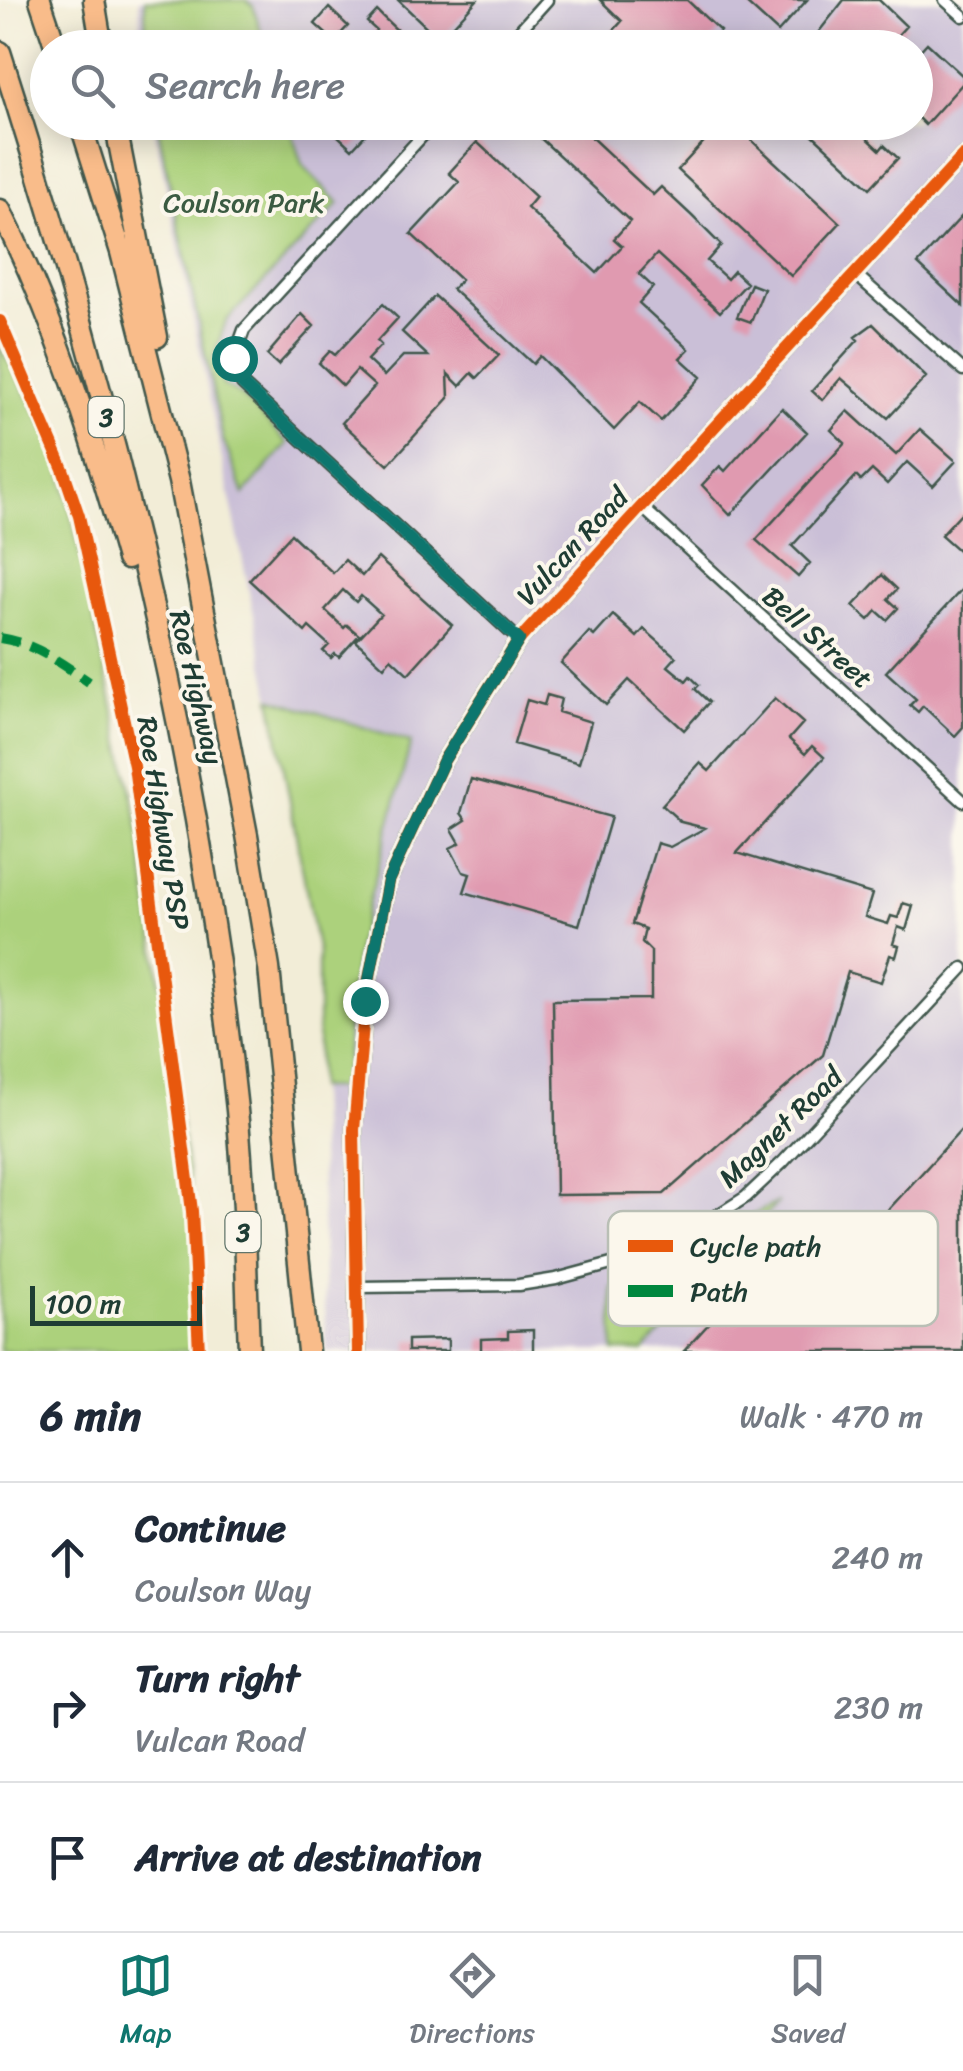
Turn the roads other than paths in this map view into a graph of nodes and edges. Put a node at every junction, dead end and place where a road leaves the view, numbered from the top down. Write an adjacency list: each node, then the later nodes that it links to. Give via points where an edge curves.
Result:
1 (40, 0): 6 (highway)
2 (94, 0): 7 (highway)
3 (547, 0): 8 (street)
4 (945, 0): 5 (street)
5 (963, 16)
6 (50, 30)
7 (99, 30)
8 (520, 30)
9 (0, 52): 20 (highway, Roe Highway / 3, via 53,216 114,446)
10 (86, 140): 17 (highway, Roe Highway / 3)
11 (118, 140): 17 (highway)
12 (418, 140): 19 (street, via 244,330 234,358 242,384)
13 (963, 156): 15 (street, Vulcan Road)
14 (0, 210): 20 (highway, via 67,366)
15 (855, 274): 16 (street); 18 (street, Vulcan Road)
16 (963, 370)
17 (178, 481): 27 (highway, Roe Highway / 3, via 269,968)
18 (642, 507): 19 (street, Vulcan Road); 21 (street, Bell Street)
19 (519, 640): 25 (street, Vulcan Road, via 444,760 388,881 365,1001 354,1130)
20 (192, 787): 26 (highway, Roe Highway / 3, via 237,1113)
21 (963, 800)
22 (963, 968): 23 (street, Magnet Road, via 783,1162)
23 (724, 1211)
24 (608, 1267): 25 (street, Magnet Road, via 519,1285)
25 (357, 1287): 28 (street, Vulcan Road)
26 (249, 1351)
27 (308, 1351)
28 (358, 1351)

